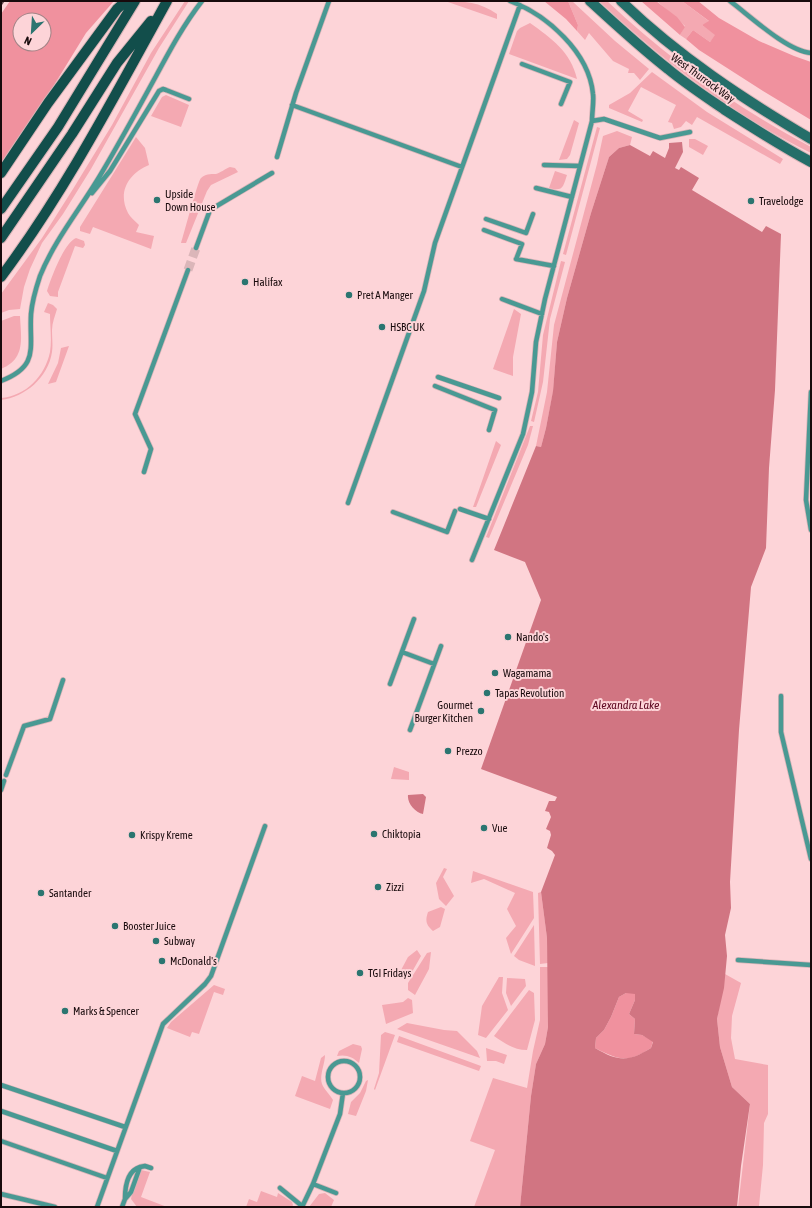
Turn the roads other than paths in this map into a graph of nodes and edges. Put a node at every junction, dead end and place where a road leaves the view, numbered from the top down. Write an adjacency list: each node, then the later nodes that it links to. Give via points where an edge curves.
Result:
1 (126, 1): 24 (main road, via 117,9 48,103)
2 (136, 1): 29 (main road, via 58,127)
3 (167, 1): 33 (main road, via 117,63); 37 (main road, via 86,147)
4 (202, 1): 28 (lane, via 173,44)
5 (329, 1): 15 (lane)
6 (510, 1): 10 (lane)
7 (590, 1): 20 (main road, West Thurrock Way, via 645,50 692,87 788,150)
8 (621, 1): 18 (main road, West Thurrock Way, via 682,54 771,116)
9 (730, 1): 11 (lane, via 791,47)
10 (520, 5): 16 (lane, via 567,39 582,61 593,94); 23 (lane)
11 (811, 53)
12 (522, 64): 14 (lane, via 570,82)
13 (189, 99): 28 (lane, via 163,89 159,92 110,171)
14 (561, 104)
15 (292, 105): 19 (lane); 23 (lane)
16 (592, 121): 17 (lane, via 604,119 660,138); 22 (lane)
17 (690, 132)
18 (811, 139)
19 (278, 158)
20 (811, 162)
21 (544, 165): 22 (lane)
22 (580, 166): 27 (lane)
23 (462, 167): 47 (lane, via 435,243 424,291)
24 (1, 173)
25 (272, 173): 34 (lane, via 210,210)
26 (536, 188): 27 (lane)
27 (572, 197): 35 (lane)
28 (80, 208): 41 (lane, via 51,253 40,276 31,314 32,346 29,361 13,376)
29 (1, 209)
30 (534, 214): 31 (lane, via 526,233)
31 (486, 218)
32 (484, 230): 35 (lane, via 522,244 517,258)
33 (1, 238)
34 (196, 248)
35 (554, 266): 39 (lane)
36 (188, 270): 46 (lane, via 134,414 151,449)
37 (1, 277)
38 (502, 299): 39 (lane)
39 (542, 314): 51 (lane, via 536,342 532,392 523,434)
40 (438, 377): 44 (lane)
41 (1, 381)
42 (435, 386): 45 (lane, via 495,410)
43 (811, 392): 52 (lane, via 806,500)
44 (499, 398)
45 (489, 430)
46 (144, 472)
47 (348, 503)
48 (460, 509): 51 (lane)
49 (455, 511): 50 (lane, via 447,532)
50 (393, 512)
51 (489, 519): 53 (lane)
52 (811, 530)
53 (472, 560)
54 (414, 619): 56 (lane)
55 (441, 646): 57 (lane)
56 (402, 652): 57 (lane); 59 (lane)
57 (434, 664): 61 (lane)
58 (63, 680): 62 (lane, via 50,719 24,726)
59 (390, 684)
60 (781, 696): 66 (lane, via 781,732)
61 (410, 730)
62 (6, 775)
63 (4, 781): 64 (lane)
64 (1, 790)
65 (265, 826): 72 (lane, via 211,976 163,1024)
66 (811, 859)
67 (738, 960): 68 (lane)
68 (811, 966)
69 (1, 1085): 72 (lane)
70 (343, 1093): 70 (lane, via 334,1090 328,1078 330,1069 344,1061 358,1070 360,1079 354,1090); 77 (lane, via 340,1114)
71 (1, 1110): 74 (lane)
72 (125, 1127): 74 (lane)
73 (1, 1141): 76 (lane)
74 (117, 1152): 76 (lane)
75 (151, 1168): 84 (lane, via 145,1166 135,1169 125,1189)
76 (108, 1178): 83 (lane)
77 (313, 1184): 79 (lane); 81 (lane)
78 (280, 1188): 81 (lane)
79 (336, 1193)
80 (1, 1194): 82 (lane)
81 (302, 1206)
82 (55, 1207)
83 (97, 1207)
84 (122, 1207)

